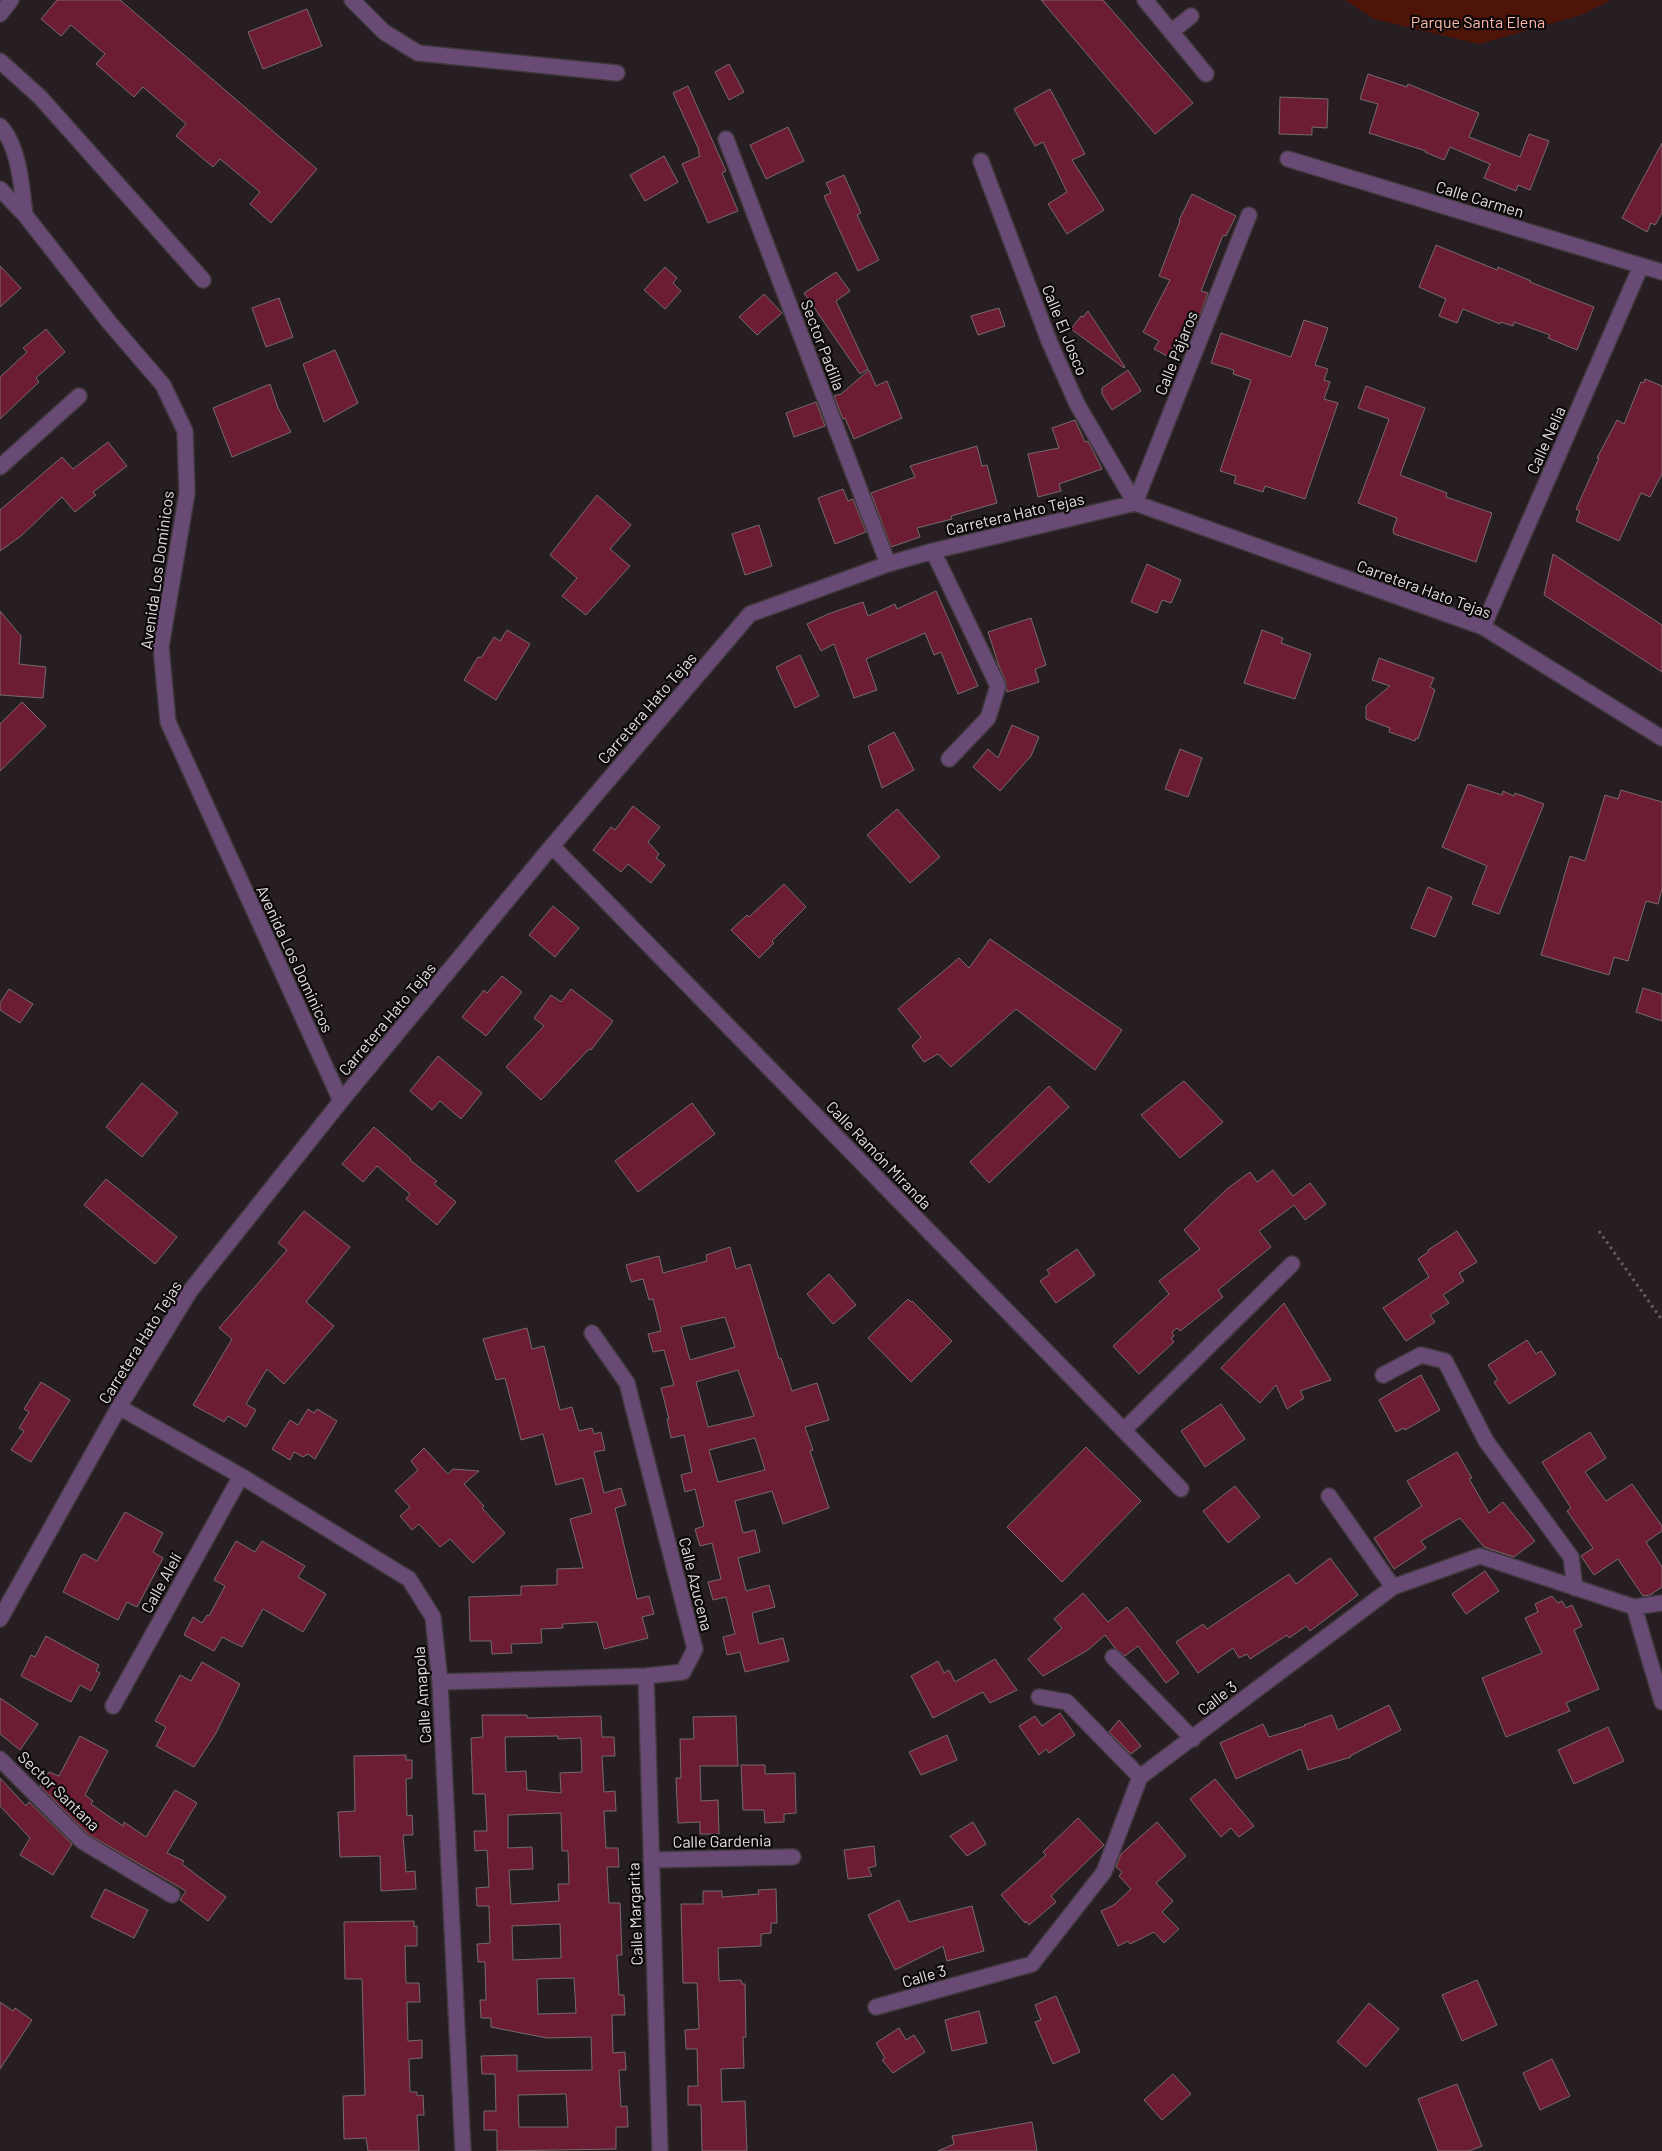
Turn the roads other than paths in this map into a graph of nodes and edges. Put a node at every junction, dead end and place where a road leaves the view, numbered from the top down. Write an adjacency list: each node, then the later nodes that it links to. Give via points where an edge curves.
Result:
1 (11, 0): 4 (street)
2 (352, 0): 8 (street, via 384,32 418,53)
3 (1145, 0): 6 (street)
4 (0, 14)
5 (1191, 16): 6 (street)
6 (1171, 32): 9 (street)
7 (0, 61): 19 (street, via 40,97)
8 (617, 73)
9 (1206, 74)
10 (0, 126): 15 (street, via 10,139 20,172)
11 (726, 139): 24 (street, Sector Padilla)
12 (1288, 159): 17 (street, Calle Carmen)
13 (981, 161): 22 (street, Calle El Josco, via 1049,341 1077,404)
14 (0, 190): 15 (street, Avenida Los Dominicos)
15 (25, 215): 29 (street, Avenida Los Dominicos, via 163,385 185,431 186,494 161,647 168,722)
16 (1249, 215): 22 (street, Calle Pájaros)
17 (1641, 266): 18 (street, Calle Carmen); 25 (street, Calle Nelia)
18 (1662, 272)
19 (203, 280)
20 (79, 396): 21 (street)
21 (0, 467)
22 (1135, 503): 23 (street, Carretera Hato Tejas); 25 (street, Carretera Hato Tejas)
23 (933, 551): 24 (street, Carretera Hato Tejas); 27 (street, via 998,686 988,718)
24 (888, 564): 28 (street, Carretera Hato Tejas, via 750,614)
25 (1483, 627): 26 (street, Carretera Hato Tejas)
26 (1662, 738)
27 (949, 759)
28 (552, 846): 29 (street, Carretera Hato Tejas); 34 (street, Calle Ramón Miranda)
29 (341, 1101): 33 (street, Carretera Hato Tejas, via 190,1291)
30 (1292, 1264): 34 (street)
31 (592, 1333): 44 (street, Calle Azucena, via 627,1383 695,1649 683,1672)
32 (1383, 1375): 39 (street, via 1421,1355 1445,1361 1486,1441 1571,1557)
33 (119, 1407): 35 (street, Calle Amapola); 42 (street, Carretera Hato Tejas)
34 (1124, 1430): 36 (street, Calle Ramón Miranda)
35 (241, 1476): 45 (street, Calle Amapola, via 409,1579 433,1618); 48 (street, Calle Alelí)
36 (1181, 1490)
37 (1329, 1496): 38 (street)
38 (1393, 1587): 39 (street, Calle 3, via 1480,1556); 49 (street, Calle 3)
39 (1575, 1588): 41 (street, Calle 3)
40 (1662, 1603): 41 (street, Calle 3)
41 (1634, 1607): 47 (street)
42 (0, 1619)
43 (1113, 1658): 49 (street)
44 (646, 1676): 45 (street, Calle Azucena); 53 (street, Calle Margarita)
45 (440, 1682): 56 (street, Calle Amapola)
46 (1039, 1698): 51 (street, via 1067,1702)
47 (1662, 1702)
48 (112, 1706)
49 (1193, 1739): 51 (street, Calle 3)
50 (0, 1759): 54 (street, Sector Santana, via 82,1841)
51 (1140, 1777): 55 (street, Calle 3, via 1104,1872 1032,1964)
52 (793, 1857): 53 (street, Calle Gardenia)
53 (651, 1860): 57 (street, Calle Margarita)
54 (172, 1895)
55 (876, 2007)
56 (462, 2151)
57 (660, 2151)

